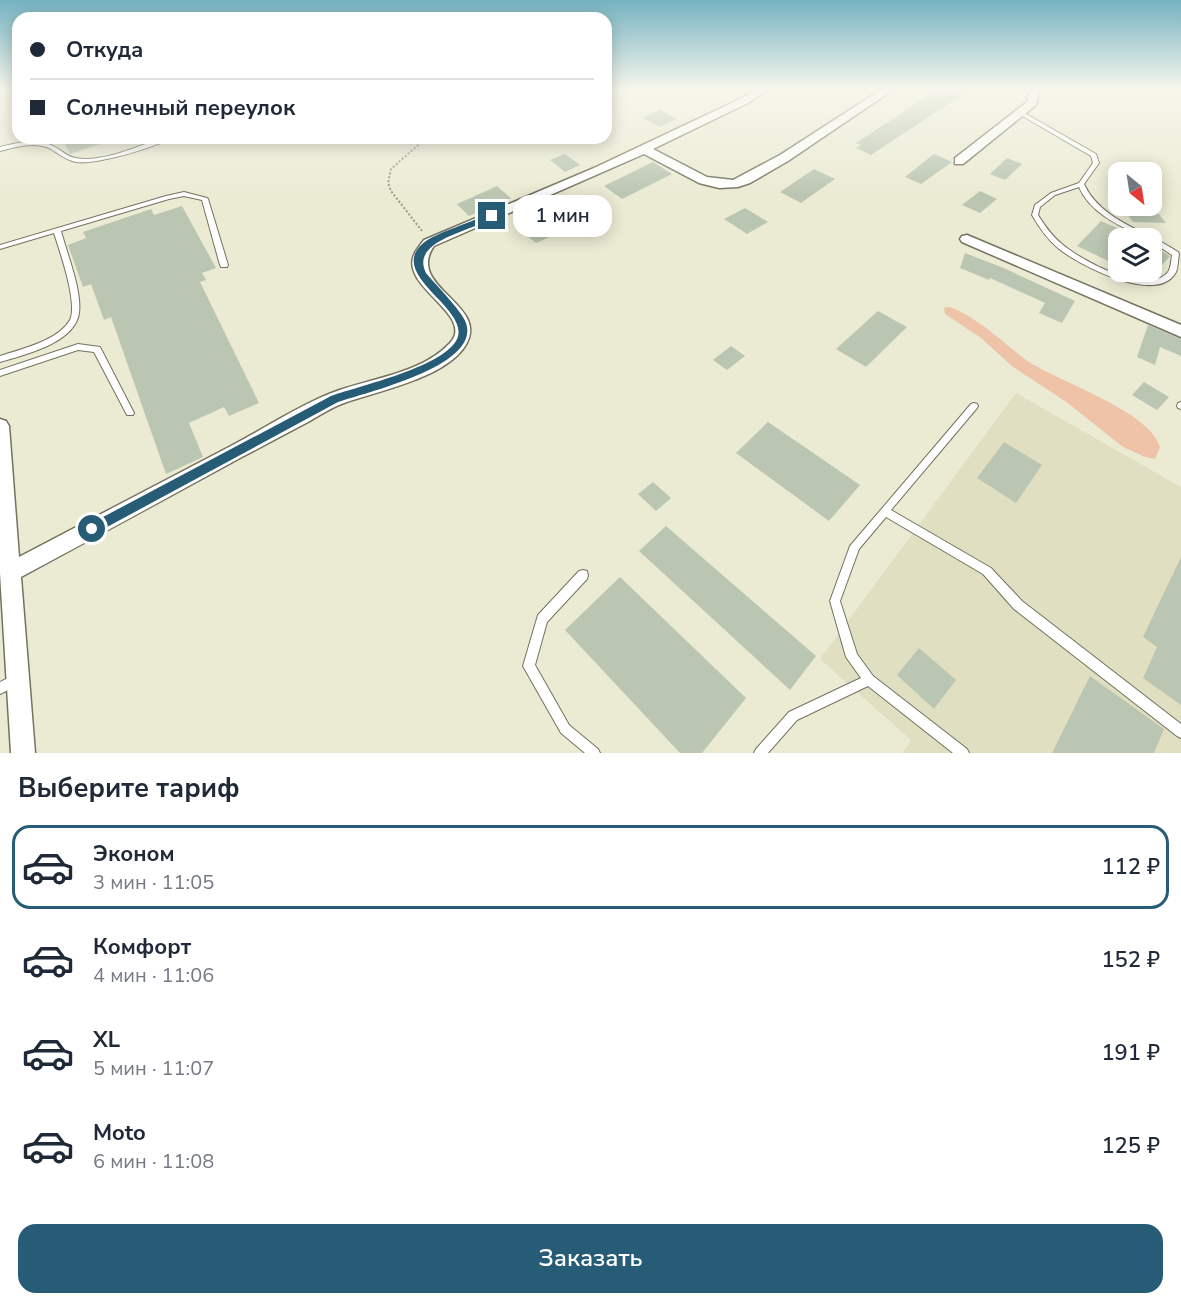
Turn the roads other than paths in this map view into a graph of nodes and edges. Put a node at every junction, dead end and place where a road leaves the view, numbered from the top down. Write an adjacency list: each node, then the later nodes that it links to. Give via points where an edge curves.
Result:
1 (696, 124): 9 (street)
2 (836, 124): 9 (street, via 734,184 703,180)
3 (1007, 124): 10 (street)
4 (1040, 124): 11 (lane, via 1094,155 1096,163)
5 (29, 144): 8 (lane)
6 (39, 144): 7 (lane, via 78,160)
7 (148, 144)
8 (0, 149)
9 (644, 149): 24 (street, via 429,243 418,256 417,265 461,322 464,333 449,354 407,377 335,399)
10 (959, 161)
11 (1081, 184): 11 (lane, via 1053,194 1037,206 1035,215 1044,231 1081,260 1120,280 1150,283 1172,274 1177,267 1176,254 1163,243 1106,214 1086,198)
12 (57, 230): 14 (lane); 15 (lane, via 168,197 194,196 205,199); 17 (lane, via 76,304 75,319 62,333)
13 (967, 239): 16 (street)
14 (0, 247)
15 (224, 265)
16 (1181, 331)
17 (0, 359)
18 (0, 373): 20 (lane, via 78,347 96,349)
19 (974, 406): 22 (lane)
20 (130, 413)
21 (0, 426): 23 (street)
22 (886, 512): 26 (lane, via 855,546 835,601 852,657); 28 (lane, via 987,571 1018,605)
23 (4, 535): 24 (street)
24 (11, 572): 27 (street)
25 (583, 575): 30 (lane, via 542,619 529,666 565,729)
26 (869, 680): 31 (lane, via 793,716); 32 (lane)
27 (9, 684): 29 (street)
28 (1181, 732)
29 (23, 753)
30 (594, 753)
31 (760, 753)
32 (963, 753)

